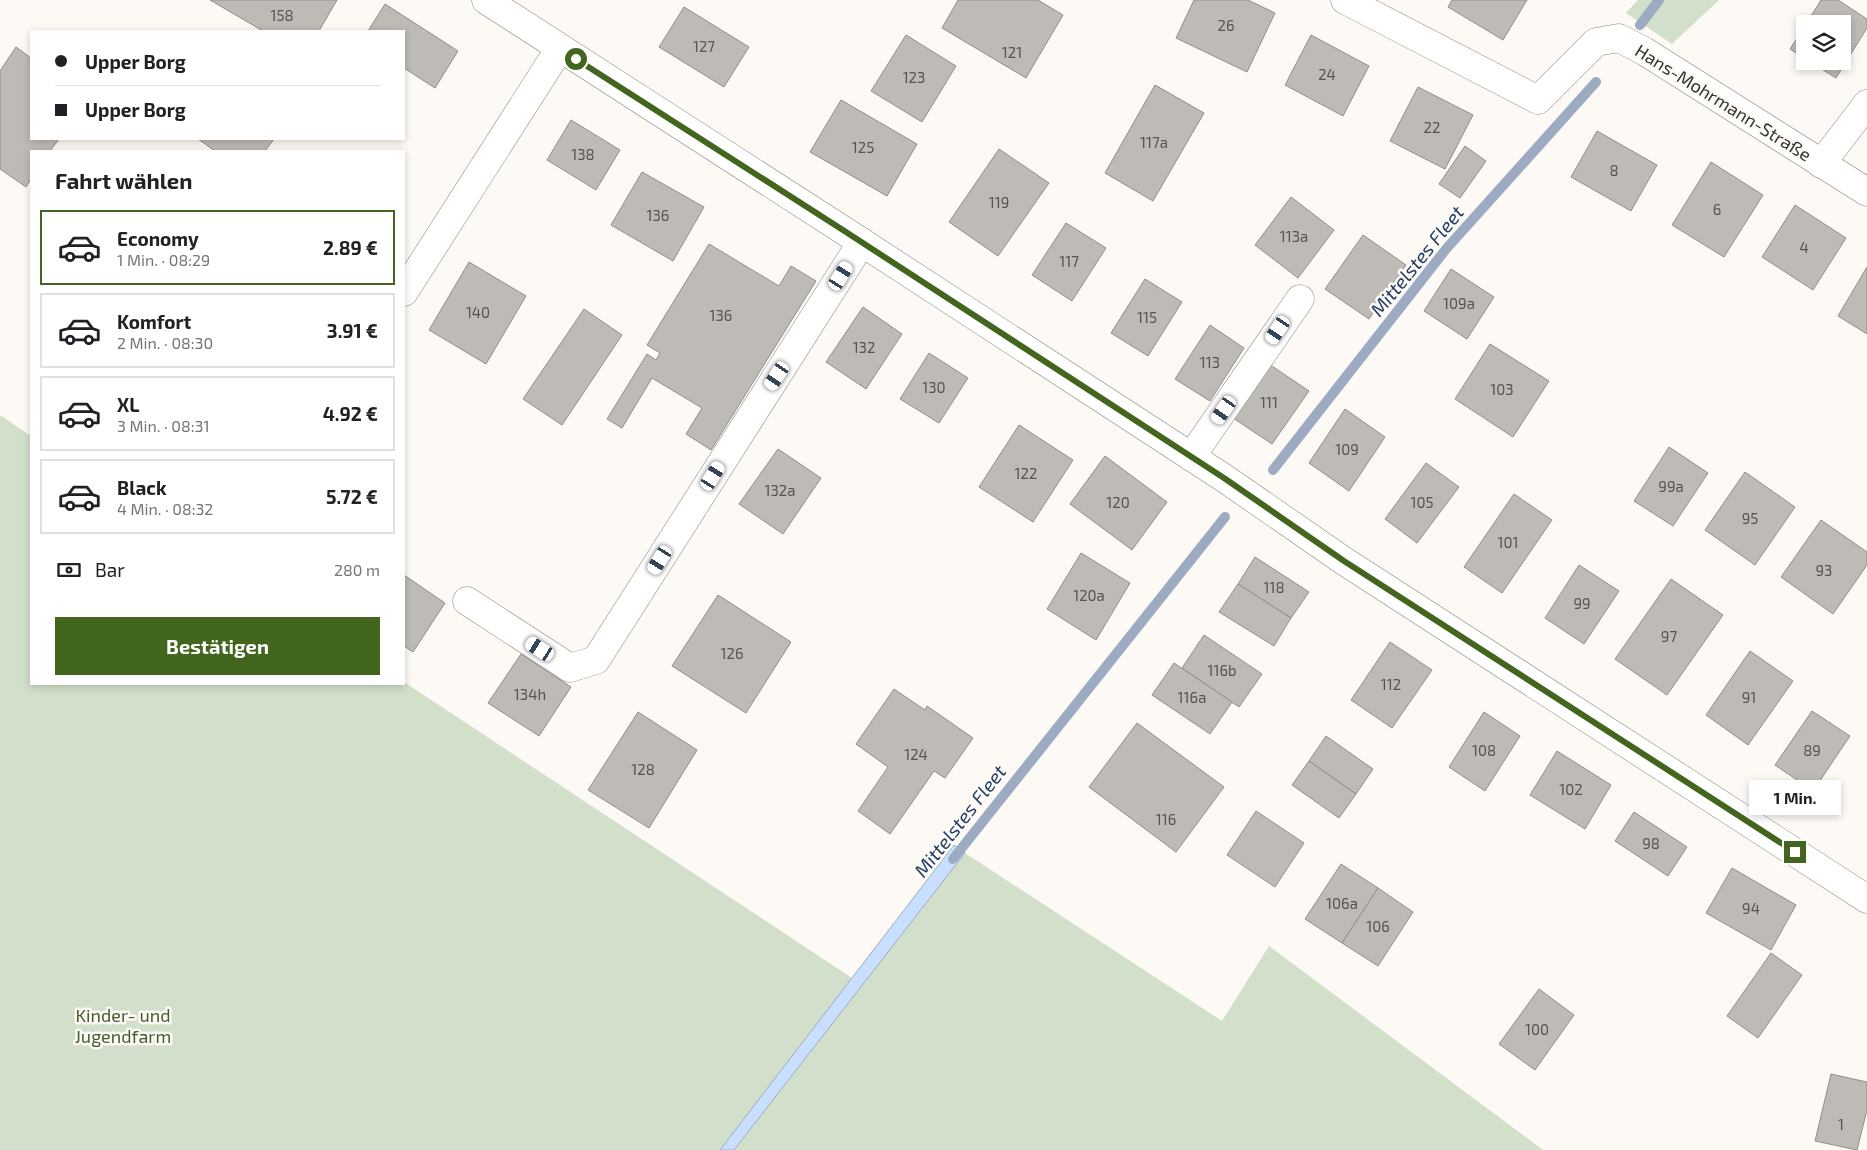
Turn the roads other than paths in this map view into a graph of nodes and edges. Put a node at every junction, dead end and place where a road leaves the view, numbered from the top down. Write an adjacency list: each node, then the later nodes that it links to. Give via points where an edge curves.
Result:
1 (486, 0): 3 (street)
2 (1345, 0): 5 (street, Hans-Mohrmann-Straße, via 1538,100 1596,42 1618,38 1644,51)
3 (560, 48): 7 (street); 8 (street)
4 (1867, 104): 5 (street, Hans-Mohrmann-Straße)
5 (1821, 164): 6 (street, Hans-Mohrmann-Straße)
6 (1867, 192)
7 (862, 242): 10 (street); 11 (street, via 596,660 570,668)
8 (405, 290)
9 (1300, 299): 10 (street)
10 (1191, 457): 12 (street, via 1344,561)
11 (467, 601)
12 (1867, 899)

